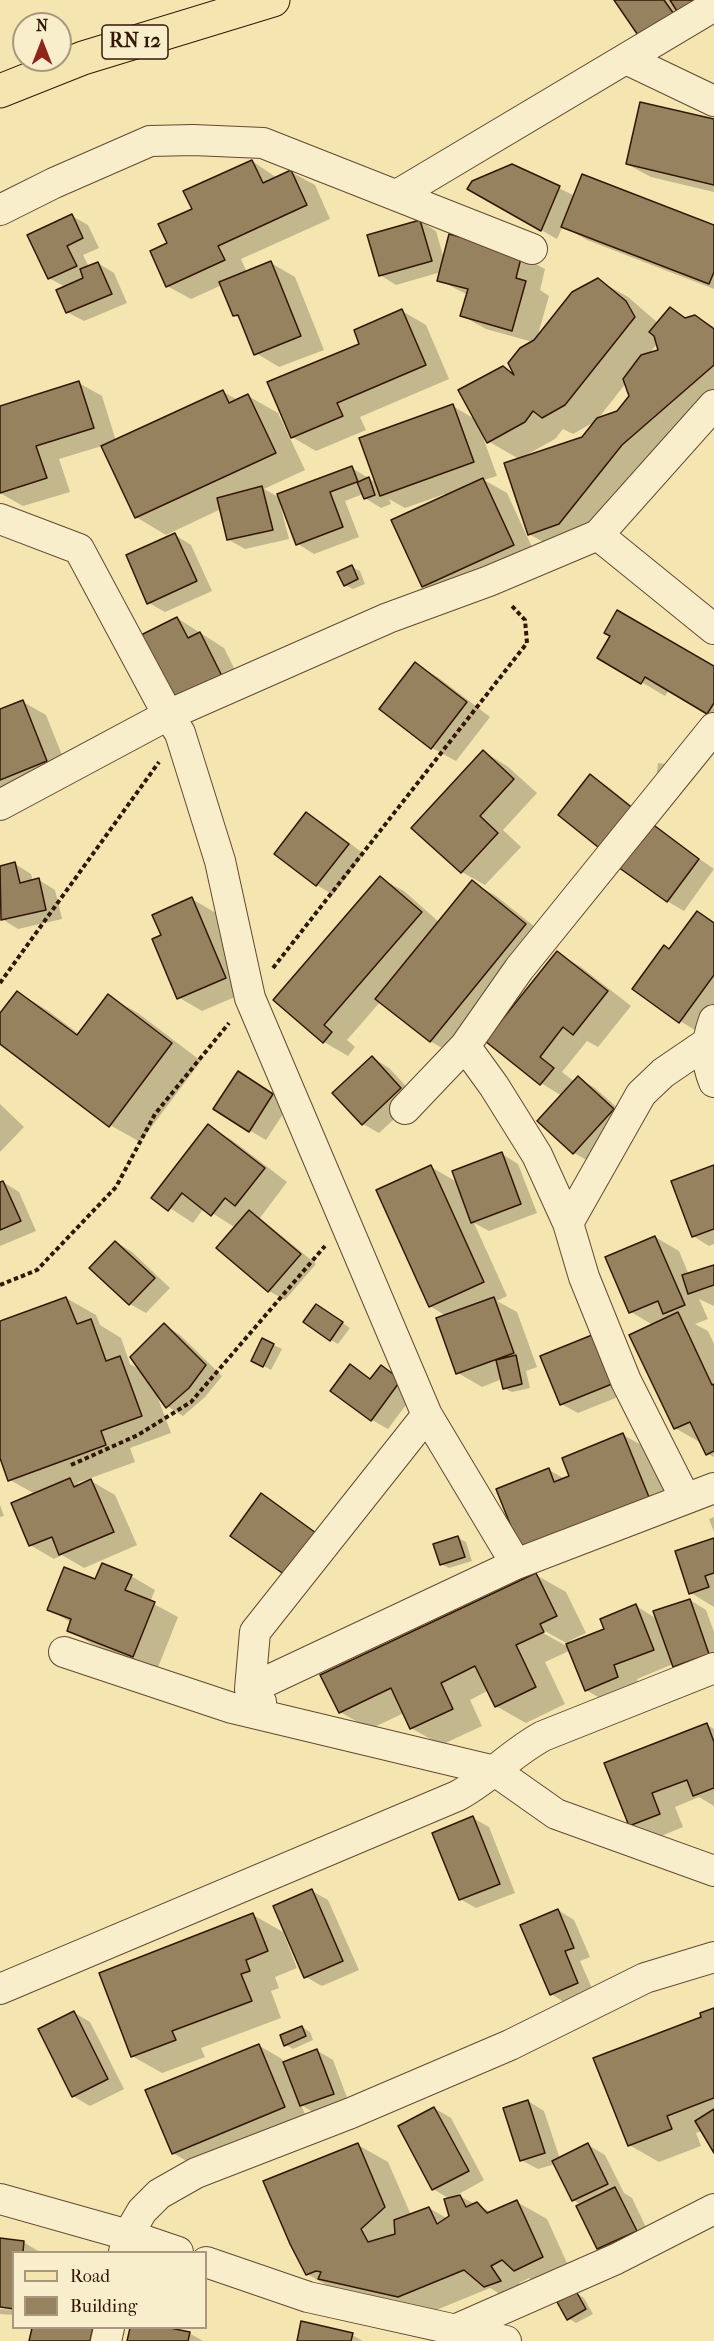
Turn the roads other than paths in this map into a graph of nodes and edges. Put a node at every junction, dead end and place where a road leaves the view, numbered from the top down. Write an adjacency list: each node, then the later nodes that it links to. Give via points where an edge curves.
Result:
1 (273, 0): 4 (main road, RN 12, via 83,58)
2 (714, 6): 3 (street)
3 (626, 59): 5 (street); 6 (street)
4 (0, 91)
5 (714, 101)
6 (397, 195): 7 (street, via 263,143 150,141); 8 (street)
7 (0, 210)
8 (532, 249)
9 (714, 405): 11 (street)
10 (0, 519): 13 (street, via 79,549)
11 (598, 535): 12 (street); 13 (street, via 388,618)
12 (714, 628)
13 (174, 724): 15 (street); 21 (street, via 220,861 250,998)
14 (714, 728): 17 (street, via 519,969)
15 (0, 805)
16 (710, 1032): 18 (street, via 708,1068); 20 (street, via 641,1094)
17 (465, 1046): 19 (street); 20 (street, via 537,1155)
18 (714, 1082)
19 (405, 1109)
20 (568, 1223): 23 (street, via 584,1277 626,1381)
21 (427, 1415): 24 (street); 27 (street, via 255,1632)
22 (714, 1488): 23 (street)
23 (685, 1498): 24 (street)
24 (516, 1564): 27 (street)
25 (64, 1652): 28 (street, via 232,1708)
26 (714, 1668): 29 (street, via 543,1736)
27 (250, 1689): 28 (street)
28 (275, 1718): 29 (street)
29 (495, 1771): 30 (street, via 556,1814); 32 (street, via 457,1796)
30 (714, 1871)
31 (714, 1957): 35 (street, via 645,1978 510,2045 196,2173 159,2194 142,2211)
32 (0, 1989)
33 (0, 2199): 35 (street)
34 (714, 2209): 38 (street, via 616,2259)
35 (126, 2244): 36 (street)
36 (166, 2251)
37 (207, 2262): 38 (street, via 308,2297)
38 (457, 2329): 39 (street)
39 (507, 2341)

